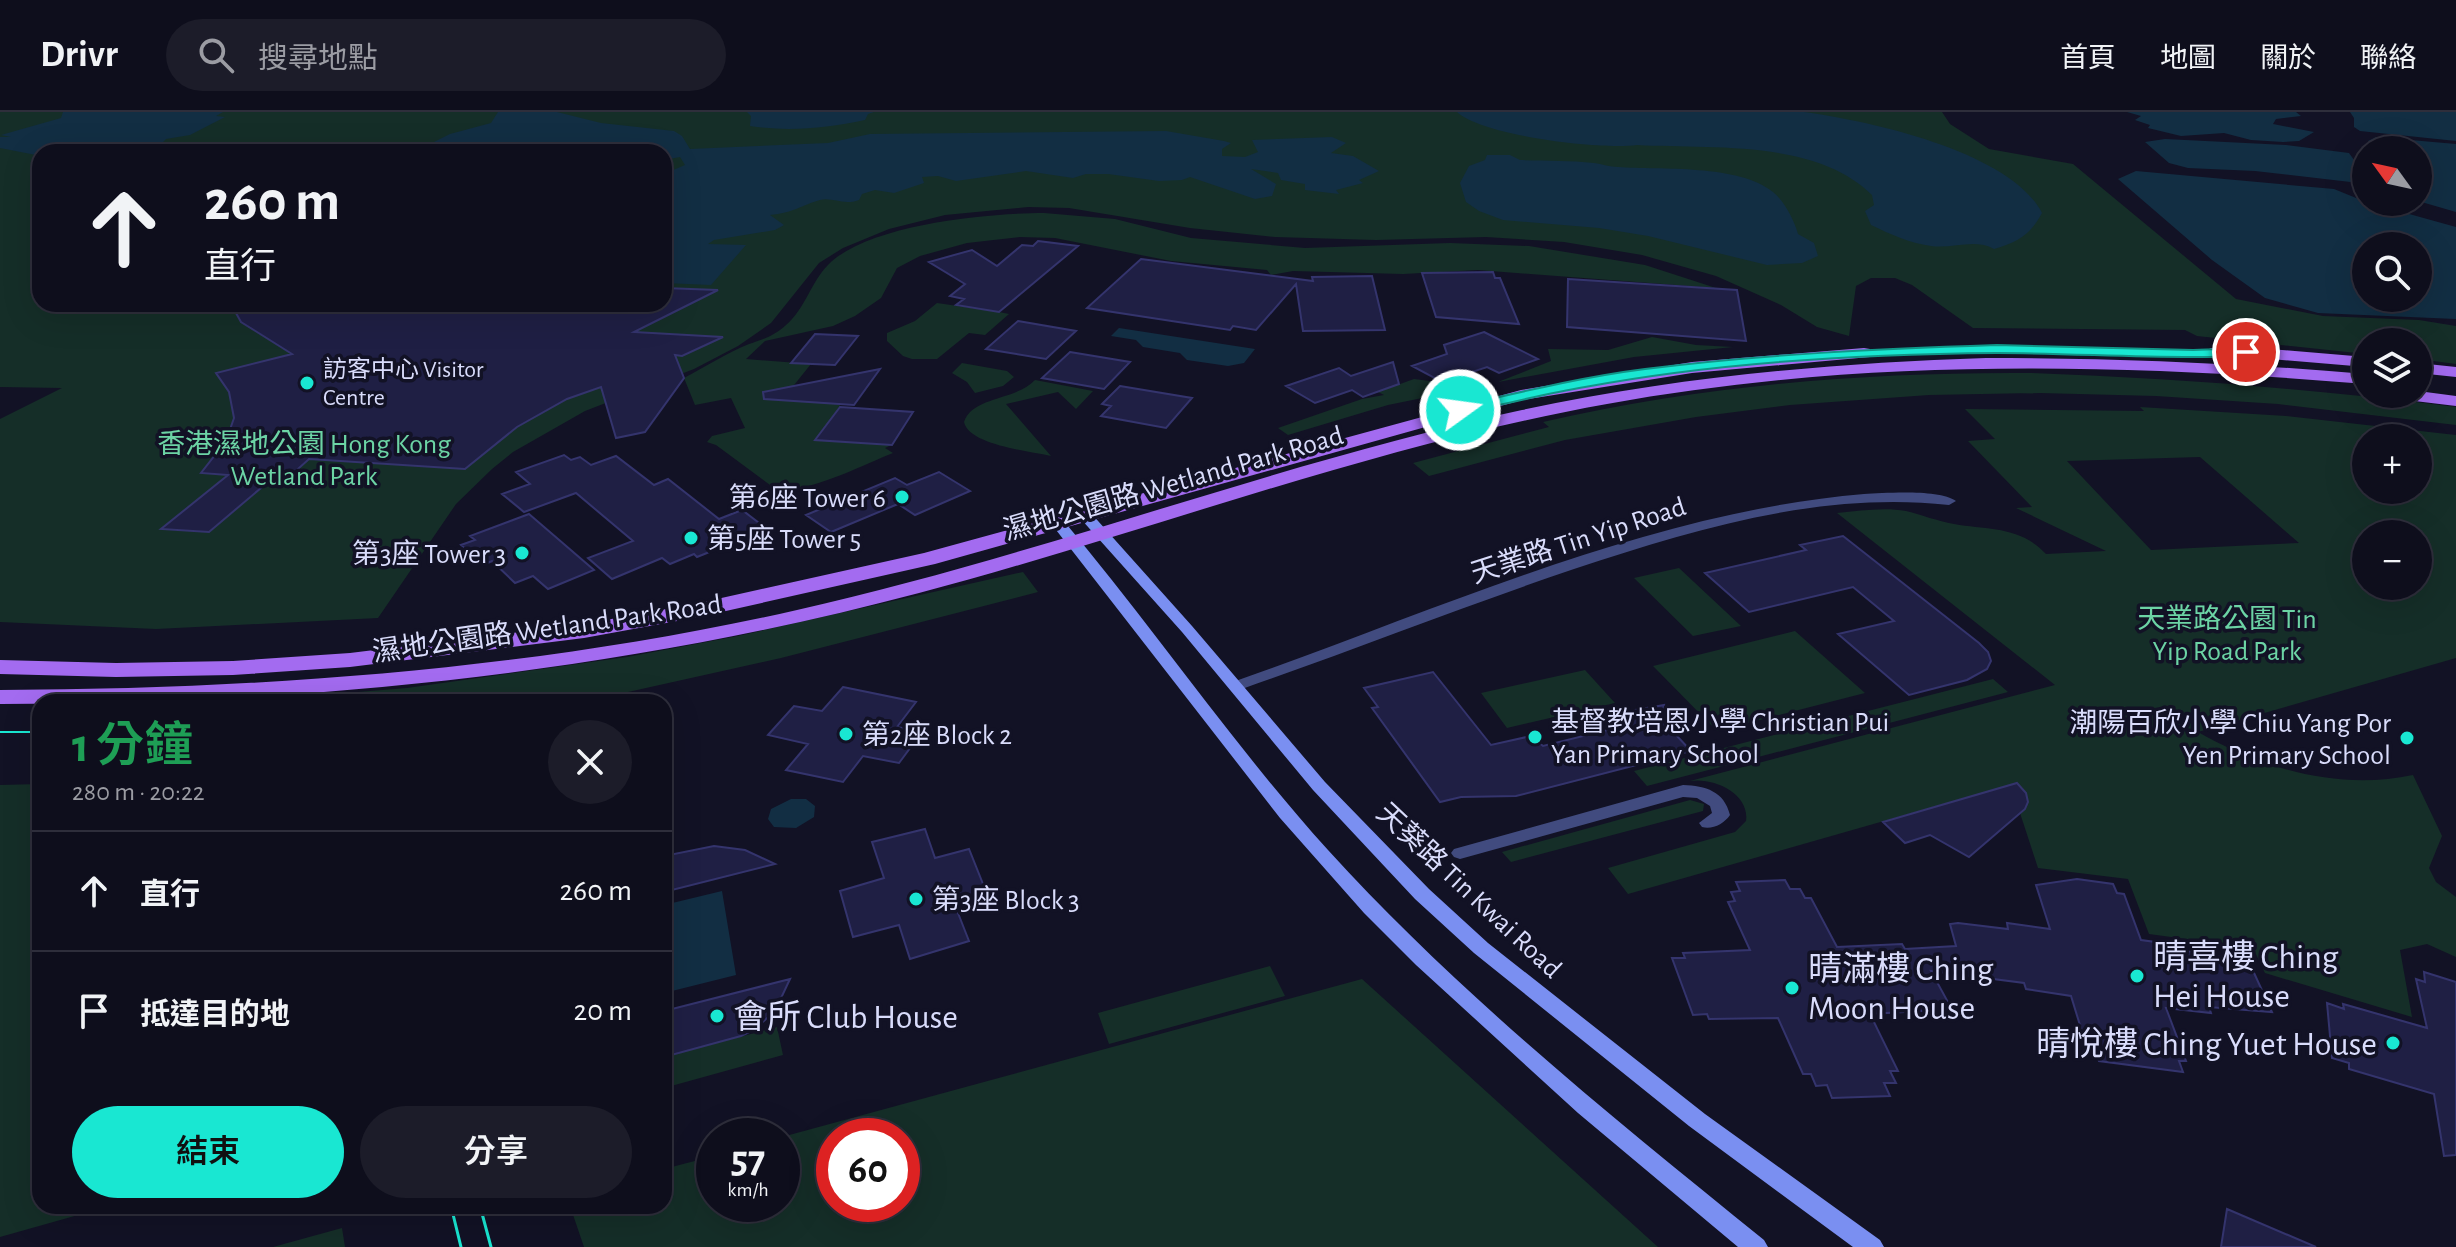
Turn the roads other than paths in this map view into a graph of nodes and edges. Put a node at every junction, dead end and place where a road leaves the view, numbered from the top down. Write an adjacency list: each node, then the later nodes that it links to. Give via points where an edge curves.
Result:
1 (2193, 354): 2 (main road, via 2246,352); 6 (main road, 濕地公園路 Wetland Park Road); 17 (main road, 濕地公園路 Wetland Park Road, via 1926,350 1644,373 1460,410)
2 (2352, 361)
3 (2052, 365): 6 (main road, 濕地公園路 Wetland Park Road); 13 (main road); 19 (main road, 濕地公園路 Wetland Park Road, via 1843,371 1664,389 1504,420 1353,459 1265,496)
4 (2432, 369): 7 (main road)
5 (2352, 370): 6 (main road, 濕地公園路 Wetland Park Road)
6 (2333, 371): 8 (main road, 濕地公園路 Wetland Park Road)
7 (2456, 372)
8 (2352, 376)
9 (2432, 377): 10 (main road)
10 (2456, 380)
11 (2432, 386): 12 (main road)
12 (2456, 389)
13 (2352, 390)
14 (2432, 398): 15 (main road)
15 (2456, 401)
16 (1949, 501): 22 (street, 天業路 Tin Yip Road, via 1852,497 1692,528 1591,557)
17 (1085, 515): 18 (main road, 濕地公園路 Wetland Park Road); 19 (street, 天葵路 Tin Kwai Road)
18 (1058, 523): 20 (street); 21 (main road, 濕地公園路 Wetland Park Road, via 818,586 543,637 246,665)
19 (1106, 538): 20 (main road, 濕地公園路 Wetland Park Road); 22 (street, 天葵路 Tin Kwai Road)
20 (1075, 543): 23 (main road, 濕地公園路 Wetland Park Road, via 815,612 658,645 385,683); 28 (street, via 1277,802 1374,910 1520,1051)
21 (0, 667)
22 (1236, 686): 31 (street, 天葵路 Tin Kwai Road, via 1356,826 1481,948 1697,1120)
23 (238, 694)
24 (0, 697): 25 (main road, 濕地公園路 Wetland Park Road)
25 (32, 697)
26 (1708, 823): 27 (street, via 1721,815 1718,803 1701,792 1683,791)
27 (1460, 853)
28 (1721, 1218): 29 (street); 30 (street)
29 (1737, 1247)
30 (1756, 1247)
31 (1872, 1247)

